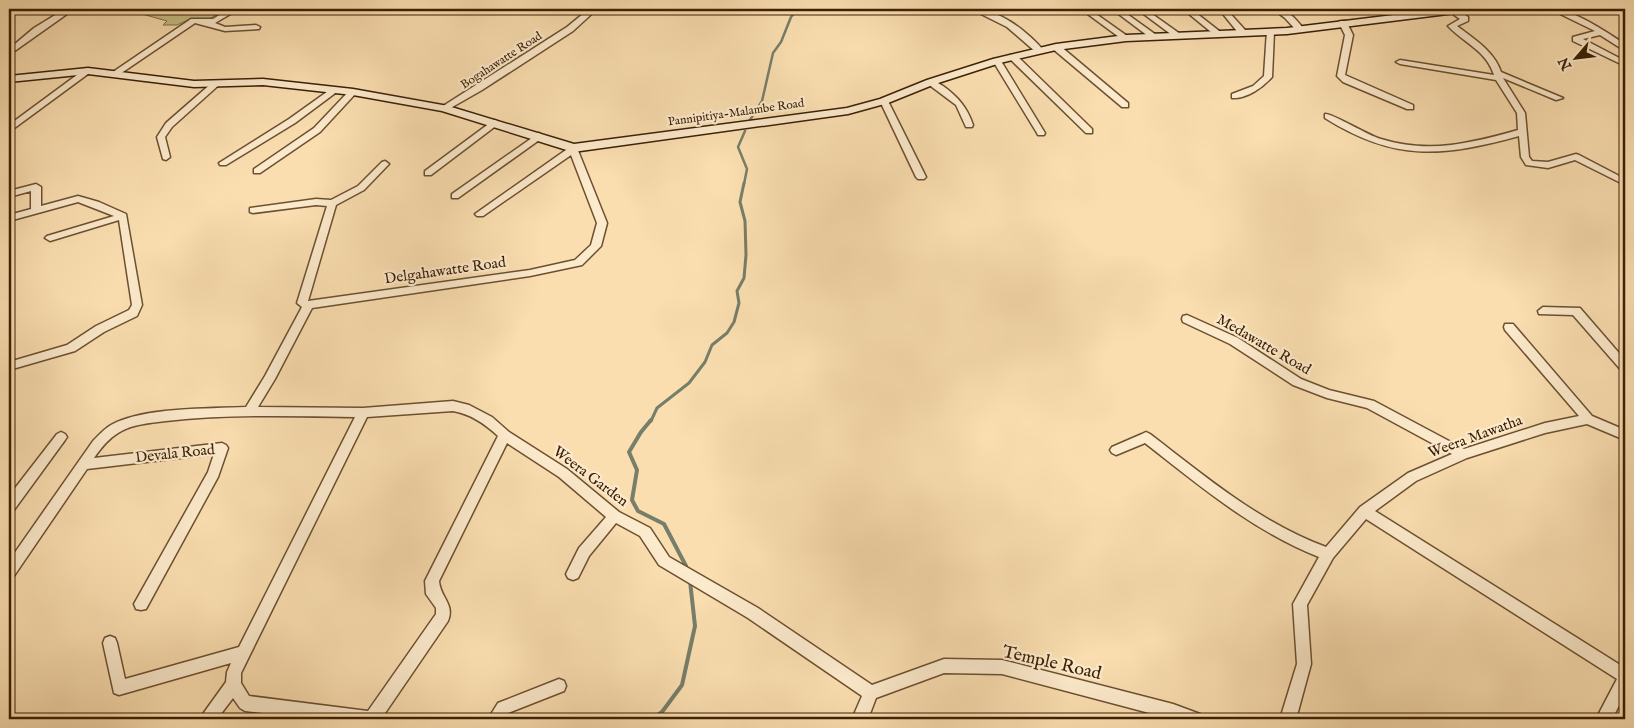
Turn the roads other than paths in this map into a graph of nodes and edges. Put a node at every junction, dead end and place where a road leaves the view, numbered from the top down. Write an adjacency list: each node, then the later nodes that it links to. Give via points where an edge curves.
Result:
1 (70, 9): 30 (street)
2 (262, 9): 13 (street)
3 (593, 9): 48 (street, Bogahawatte Road, via 570,29)
4 (974, 9): 29 (street, via 1005,22 1025,35)
5 (1085, 9): 26 (street)
6 (1116, 9): 25 (street)
7 (1141, 9): 24 (street)
8 (1187, 9): 23 (street)
9 (1222, 9): 22 (street)
10 (1277, 9): 19 (street)
11 (1554, 9): 21 (street)
12 (1618, 9): 15 (street)
13 (232, 10): 16 (street, via 217,21)
14 (1458, 10): 17 (street, Pannipitiya-Malambe Road); 37 (street, via 1465,19 1452,26 1483,50 1494,63)
15 (1625, 11)
16 (205, 23): 18 (street, via 225,28); 36 (street, via 194,21)
17 (1343, 23): 19 (street, Pannipitiya-Malambe Road); 47 (street, via 1349,35 1342,76)
18 (256, 27)
19 (1299, 28): 20 (street, Pannipitiya-Malambe Road)
20 (1270, 32): 22 (street, Pannipitiya-Malambe Road); 43 (street, via 1268,77 1256,88)
21 (1601, 32): 28 (street); 34 (street, via 1576,39)
22 (1243, 33): 23 (street, Pannipitiya-Malambe Road)
23 (1219, 34): 24 (street, Pannipitiya-Malambe Road)
24 (1179, 36): 25 (street, Pannipitiya-Malambe Road)
25 (1154, 37): 26 (street, Pannipitiya-Malambe Road)
26 (1126, 38): 27 (street, Pannipitiya-Malambe Road)
27 (1056, 46): 29 (street, Pannipitiya-Malambe Road); 46 (street)
28 (1625, 47)
29 (1040, 51): 31 (street, Pannipitiya-Malambe Road)
30 (9, 53)
31 (1013, 56): 32 (street, Pannipitiya-Malambe Road); 55 (street)
32 (997, 61): 39 (street, Pannipitiya-Malambe Road); 57 (street)
33 (1400, 62): 37 (street)
34 (1625, 64)
35 (88, 71): 36 (street, Pannipitiya-Malambe Road); 38 (street, Pannipitiya-Malambe Road); 49 (street)
36 (114, 74): 40 (street, Pannipitiya-Malambe Road)
37 (1498, 75): 44 (street); 56 (street, via 1521,113)
38 (9, 79)
39 (931, 82): 45 (street, Pannipitiya-Malambe Road); 53 (street, via 965,110)
40 (216, 84): 41 (street, Pannipitiya-Malambe Road, via 263,82); 60 (street, via 169,125 161,137)
41 (334, 91): 42 (street, Pannipitiya-Malambe Road); 61 (street)
42 (353, 92): 48 (street, Pannipitiya-Malambe Road); 63 (street, via 317,130)
43 (1235, 96)
44 (1559, 98)
45 (884, 101): 59 (street, Pannipitiya-Malambe Road, via 848,111); 65 (street)
46 (1124, 105)
47 (1410, 107)
48 (444, 108): 52 (street, Pannipitiya-Malambe Road)
49 (29, 114): 51 (street); 54 (street)
50 (1328, 116): 56 (street, via 1349,130 1388,145 1419,151 1462,148)
51 (9, 117)
52 (494, 123): 58 (street, Pannipitiya-Malambe Road); 64 (street)
53 (969, 125)
54 (9, 129)
55 (1088, 131)
56 (1522, 132): 66 (street, via 1525,157 1529,163 1548,165 1576,157)
57 (1041, 133)
58 (539, 136): 59 (street, Pannipitiya-Malambe Road); 68 (street)
59 (573, 148): 72 (street); 76 (street, Delgahawatte Road, via 602,223 596,246 578,263 530,273)
60 (166, 157)
61 (223, 163)
62 (385, 164): 69 (street, via 361,188)
63 (257, 171)
64 (428, 173)
65 (921, 177)
66 (1625, 182)
67 (9, 194): 71 (street, via 36,187)
68 (455, 196)
69 (332, 204): 70 (street, via 316,202); 76 (street, via 302,303)
70 (253, 210)
71 (36, 211): 73 (street, via 78,200); 74 (street)
72 (480, 214)
73 (123, 216): 75 (street); 80 (street, via 137,305 133,313 71,348)
74 (9, 218)
75 (50, 238)
76 (308, 305): 82 (street)
77 (1543, 311): 81 (street, via 1576,311)
78 (1187, 320): 89 (street, Medawatte Road, via 1234,341 1297,382 1327,394 1370,404)
79 (1508, 327): 84 (street)
80 (9, 366)
81 (1625, 367)
82 (250, 411): 83 (street, Weera Garden); 90 (street, Weera Garden, via 137,420 114,429 97,444)
83 (363, 413): 85 (street, Weera Garden, via 453,406 465,408 488,420); 99 (street)
84 (1588, 419): 86 (street); 89 (street, Weera Mawatha, via 1545,428)
85 (505, 435): 93 (street, Weera Garden, via 563,473); 105 (street, via 432,581 433,594 443,606 443,616)
86 (1625, 435)
87 (61, 437): 91 (street)
88 (1116, 450): 94 (street, via 1146,438 1250,516 1301,546)
89 (1463, 454): 92 (street, Weera Mawatha, via 1412,478)
90 (83, 464): 95 (street); 97 (street, Devala Road, via 222,448 214,473)
91 (9, 506)
92 (1365, 511): 94 (street, Weera Mawatha); 100 (street)
93 (614, 516): 96 (street, via 584,552); 103 (street, Weera Garden, via 645,532 664,561 753,613)
94 (1328, 554): 109 (street, Weera Mawatha, via 1300,604 1304,664)
95 (9, 572)
96 (573, 574)
97 (141, 604)
98 (110, 643): 99 (street, via 119,688)
99 (244, 652): 101 (street, via 234,672)
100 (1625, 677): 110 (street)
101 (233, 685): 104 (street); 105 (street, via 245,703)
102 (559, 686): 106 (street, via 503,708)
103 (871, 693): 107 (street); 108 (street, Temple Road, via 944,666 1002,667)
104 (208, 719)
105 (372, 719)
106 (496, 719)
107 (860, 719)
108 (1195, 719)
109 (1288, 719)
110 (1604, 719)

